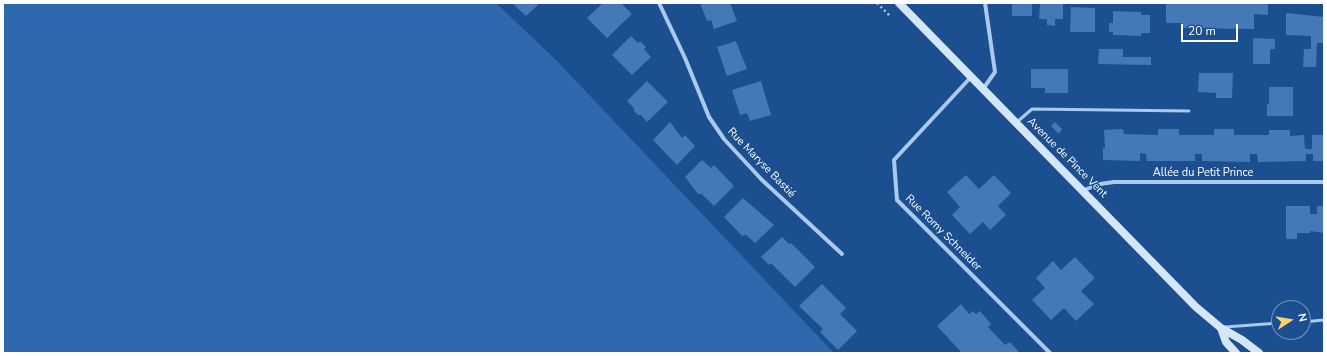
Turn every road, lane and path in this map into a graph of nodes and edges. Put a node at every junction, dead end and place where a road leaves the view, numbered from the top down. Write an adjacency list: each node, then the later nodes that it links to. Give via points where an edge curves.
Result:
1 (659, 3): 10 (street, Rue Maryse Bastié, via 709,117 724,139 762,180)
2 (899, 3): 4 (main road, Avenue de Pince Vent)
3 (985, 3): 5 (street, via 995,72)
4 (972, 77): 5 (main road, Avenue de Pince Vent); 15 (street, Rue Romy Schneider, via 894,160 897,200)
5 (983, 89): 7 (main road, Avenue de Pince Vent)
6 (1188, 112): 7 (lane, via 1032,109)
7 (1016, 122): 9 (main road, Avenue de Pince Vent)
8 (1324, 182): 9 (street, Allée du Petit Prince, via 1114,182)
9 (1084, 190): 14 (main road, Avenue de Pince Vent, via 1196,307)
10 (842, 254)
11 (1324, 320): 12 (lane)
12 (1311, 321)
13 (1271, 324): 14 (lane)
14 (1221, 328): 16 (main road, Avenue de Pince Vent, via 1226,342); 17 (main road, Avenue de Pince Vent)
15 (1050, 353)
16 (1236, 353)
17 (1259, 353)

